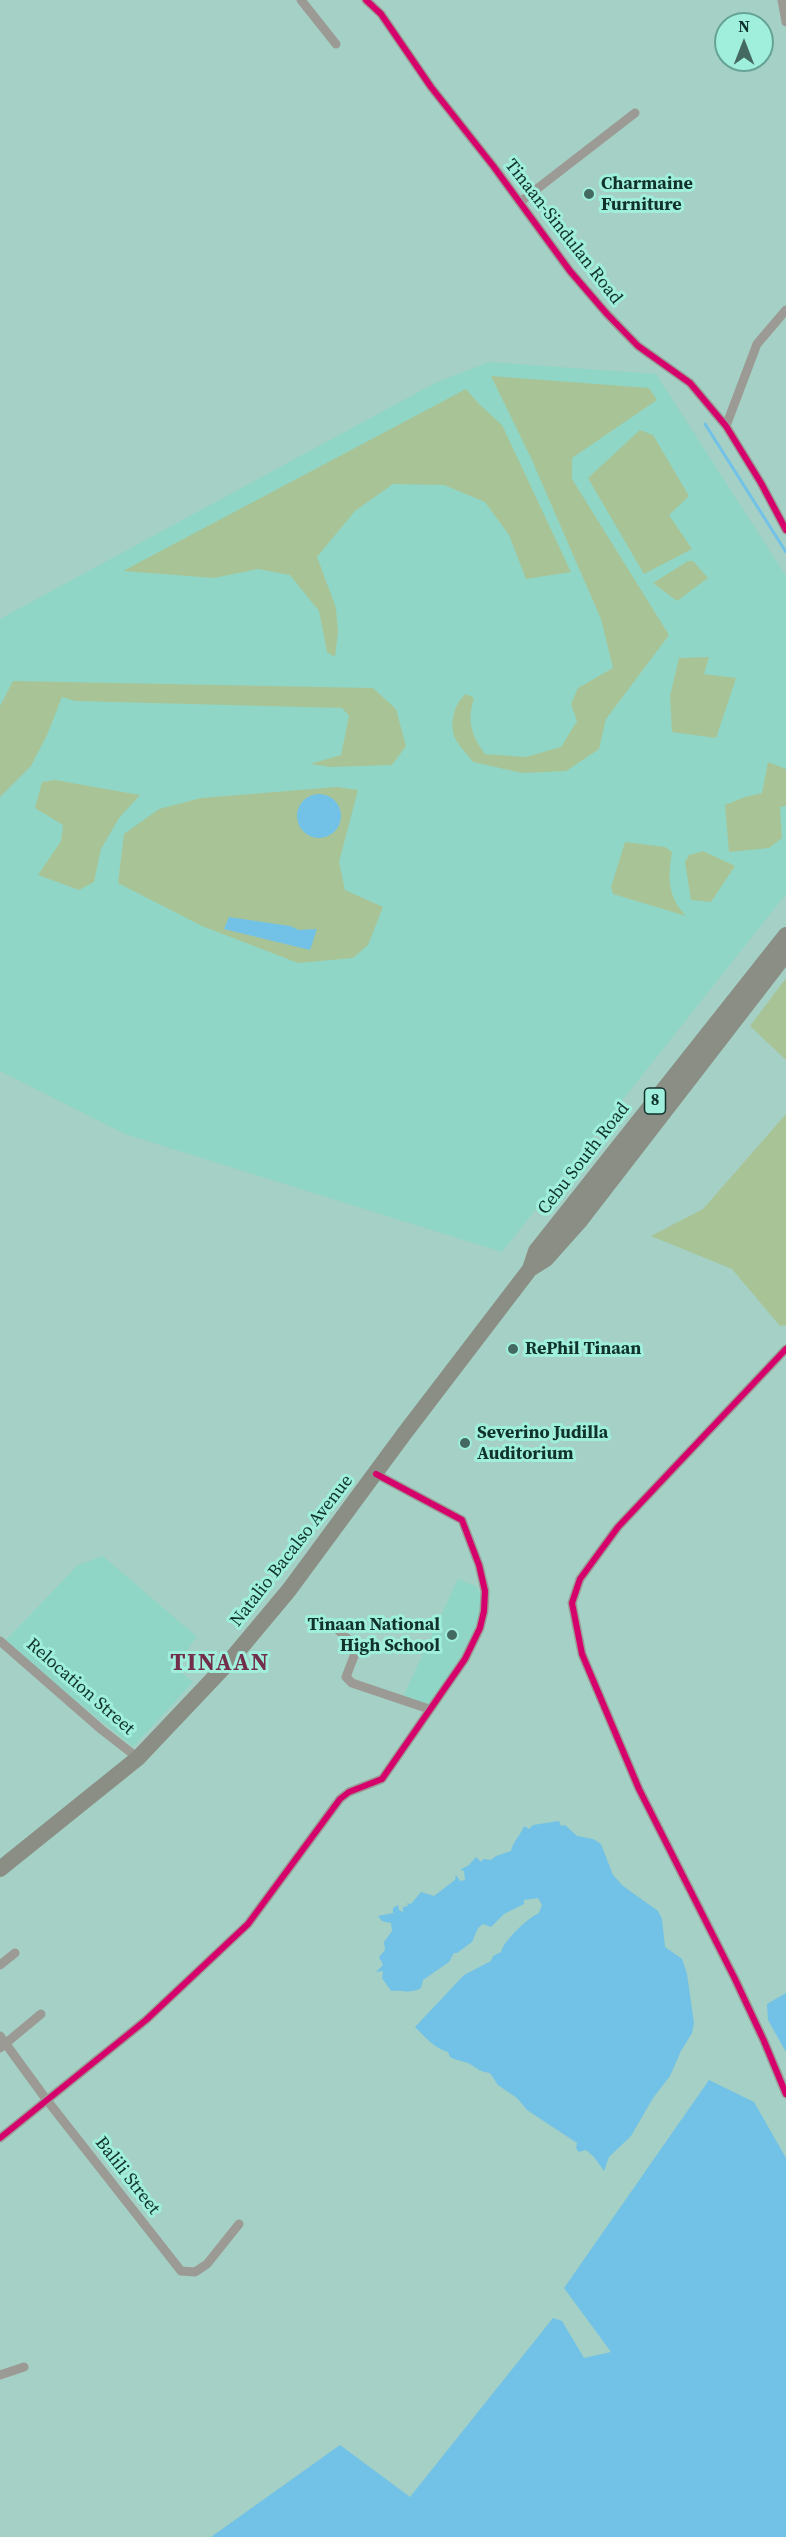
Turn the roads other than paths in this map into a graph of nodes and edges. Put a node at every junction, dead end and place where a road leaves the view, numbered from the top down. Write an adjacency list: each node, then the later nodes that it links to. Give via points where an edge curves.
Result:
1 (301, 0): 5 (street)
2 (366, 0): 7 (street, Tinaan-Sindulan Road, via 381,14 431,87)
3 (782, 0): 4 (street)
4 (786, 22)
5 (336, 44)
6 (635, 113): 7 (street)
7 (520, 202): 9 (street, Tinaan-Sindulan Road, via 607,314 638,346 690,383)
8 (786, 310): 9 (street, via 757,344)
9 (726, 426): 10 (street, Tinaan-Sindulan Road)
10 (786, 530)
11 (786, 935): 13 (highway, Cebu South Road / 8, via 536,1251)
12 (786, 954): 13 (highway, Cebu South Road / 8, via 579,1222 546,1259)
13 (530, 1269): 15 (highway, Cebu South Road / 8)
14 (786, 1349): 25 (street, via 618,1527 580,1579 572,1603 582,1654 639,1789 765,2041)
15 (376, 1474): 18 (street, via 462,1520 485,1591 480,1628 465,1659); 19 (highway, Natalio Bacalso Avenue / 8, via 289,1590 228,1663)
16 (339, 1631): 18 (street, via 356,1646 346,1677 352,1683)
17 (0, 1641): 19 (street, Relocation Street)
18 (429, 1709): 26 (street, via 382,1779 340,1799 248,1924 146,2020)
19 (138, 1758): 20 (highway, Natalio Bacalso Avenue / 8)
20 (0, 1869)
21 (15, 1953): 22 (street)
22 (0, 1965)
23 (41, 2014): 24 (street)
24 (2, 2042): 26 (street, Balili Street)
25 (786, 2094)
26 (46, 2099): 27 (street); 28 (street, Balili Street, via 181,2271 195,2272 207,2264)
27 (0, 2138)
28 (239, 2224)
29 (24, 2367): 30 (street)
30 (0, 2375)

